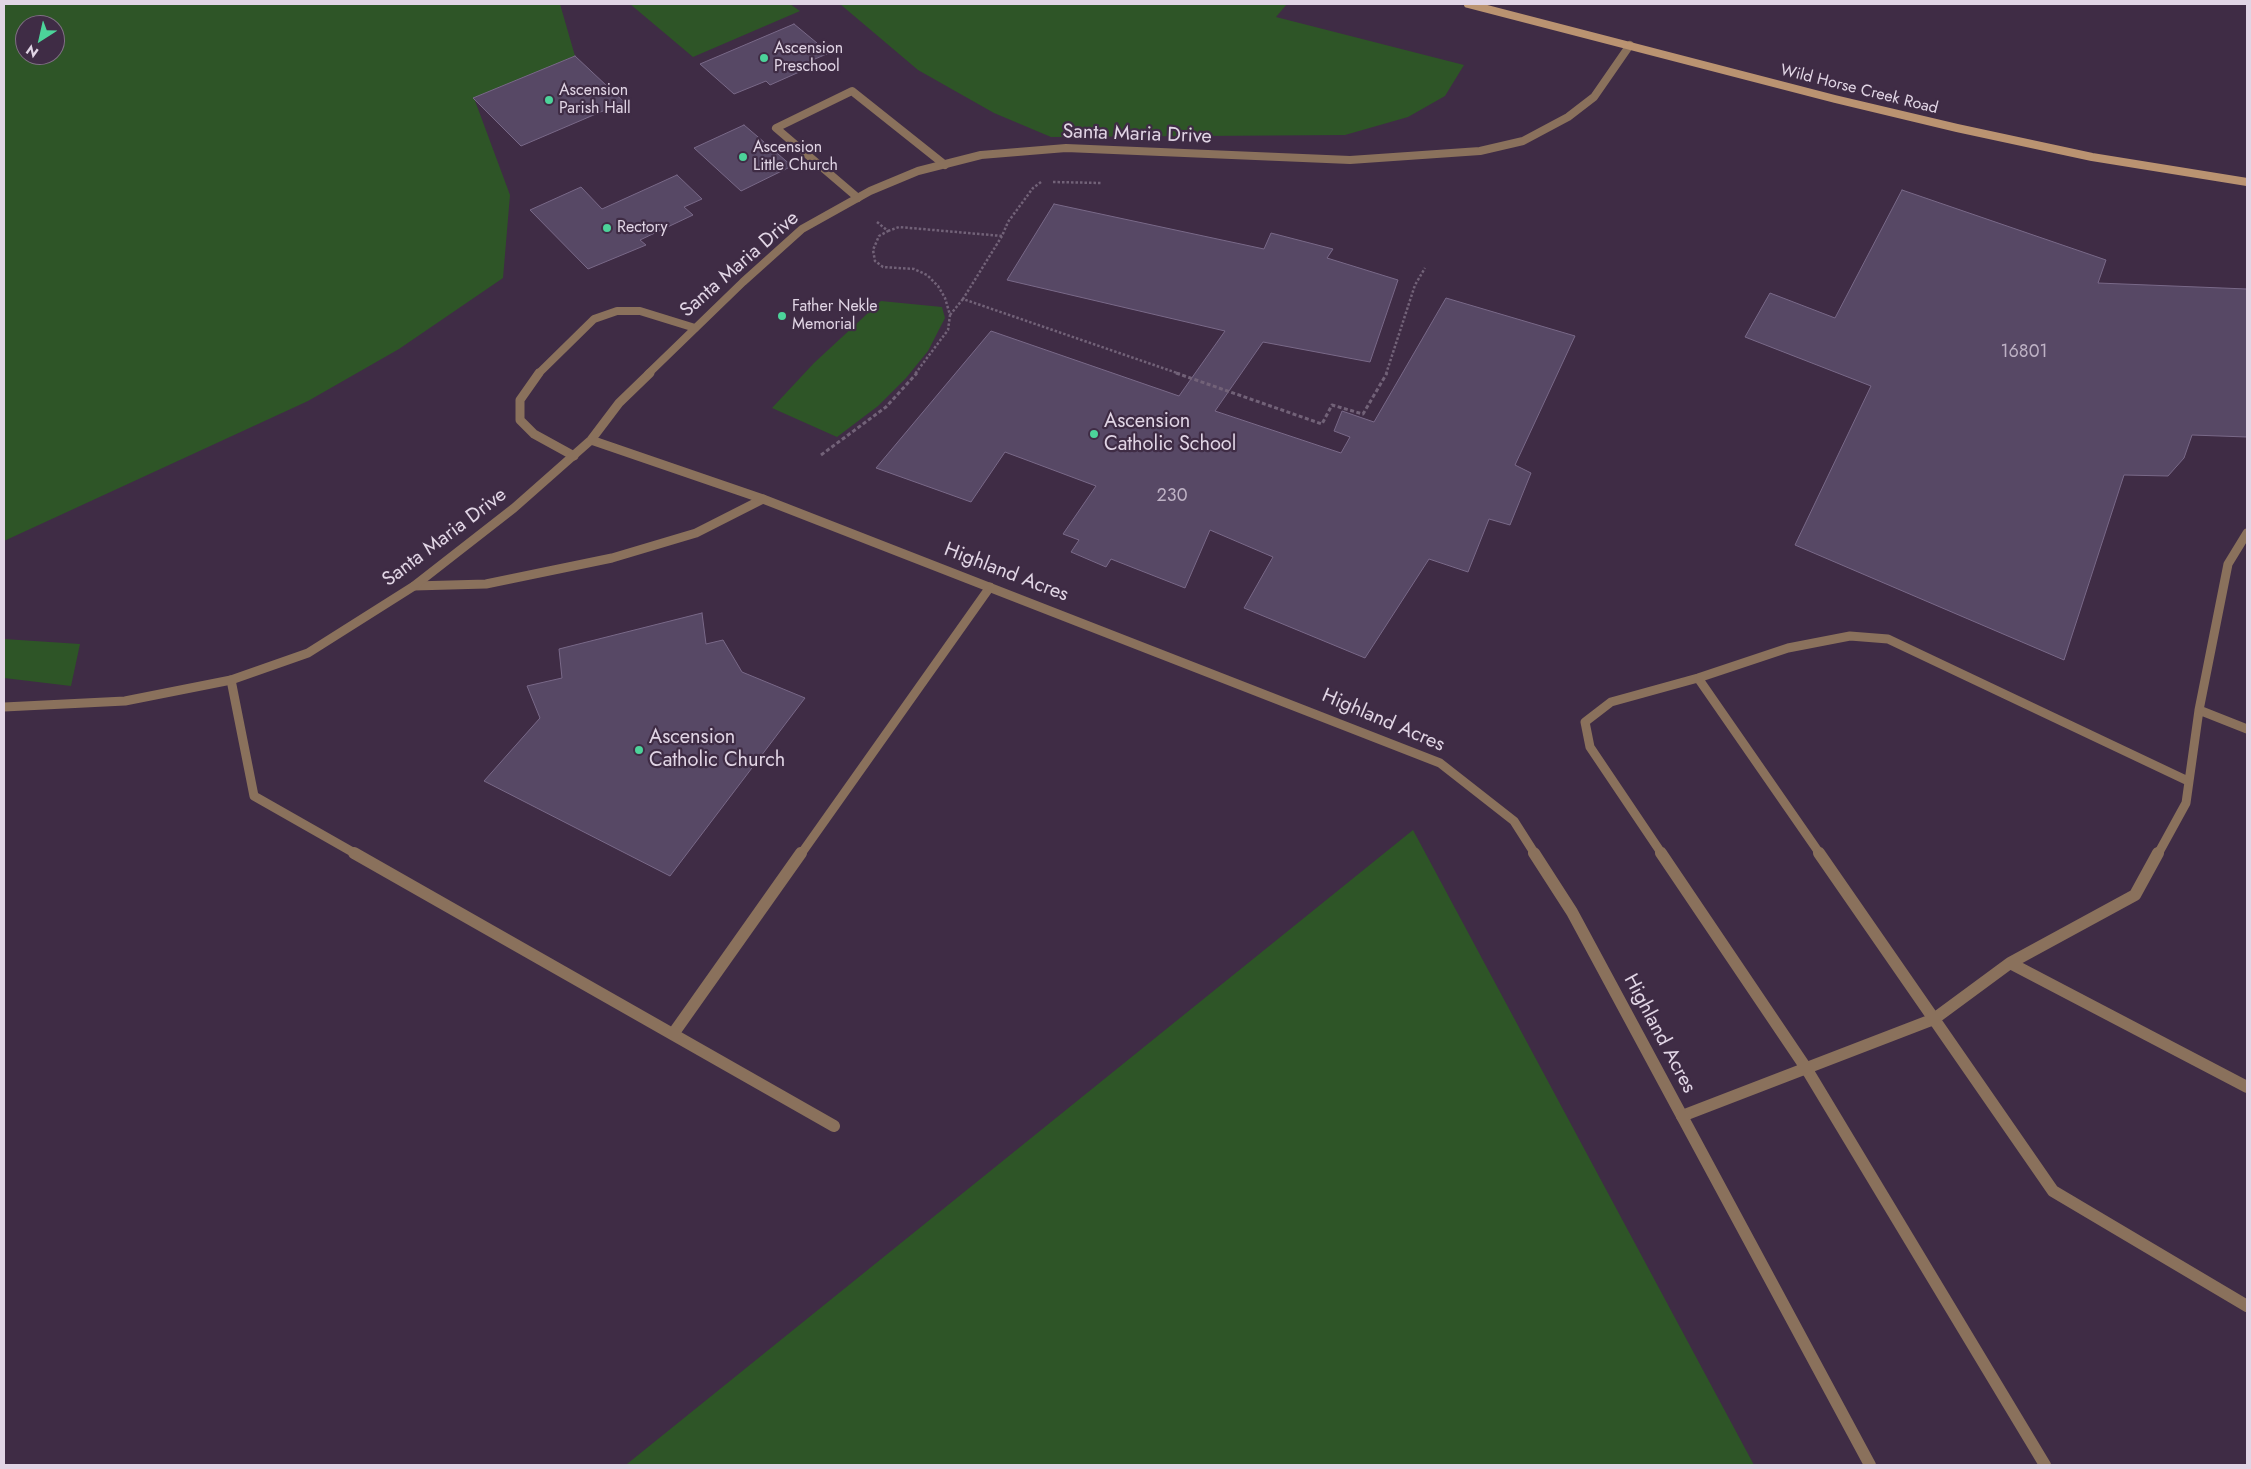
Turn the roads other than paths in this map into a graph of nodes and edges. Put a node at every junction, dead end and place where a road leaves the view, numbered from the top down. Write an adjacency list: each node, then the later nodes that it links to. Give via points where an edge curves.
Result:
1 (1468, 4): 2 (main road, Wild Horse Creek Road)
2 (1630, 45): 3 (street, Santa Maria Drive, via 1594,97 1568,117 1523,141 1480,151 1306,160 1066,148 981,155); 4 (main road, Wild Horse Creek Road, via 1957,128 2092,157)
3 (944, 165): 5 (street, Santa Maria Drive, via 918,171); 5 (street, via 852,91 776,128)
4 (2247, 182)
5 (858, 198): 6 (street, Santa Maria Drive, via 802,229)
6 (695, 328): 7 (street, Santa Maria Drive, via 619,404); 8 (street, via 640,311 616,311 594,318 541,370 520,400 520,420 534,434)
7 (591, 440): 8 (street, Santa Maria Drive); 9 (street, Highland Acres)
8 (574, 456): 11 (street, Santa Maria Drive, via 514,508)
9 (763, 499): 11 (street, via 696,533 612,558 486,584); 12 (street, Highland Acres)
10 (2247, 533): 16 (street, via 2228,564)
11 (414, 586): 14 (street, Santa Maria Drive, via 308,652)
12 (990, 587): 21 (street); 24 (street, Highland Acres, via 1440,763 1514,821 1572,912)
13 (1698, 678): 18 (street, via 1788,648 1850,636 1888,638); 20 (street); 22 (street, via 1611,702 1585,722 1590,747)
14 (231, 680): 15 (street, Santa Maria Drive, via 125,701); 21 (street, via 254,796)
15 (4, 707)
16 (2199, 710): 17 (street); 18 (street)
17 (2247, 729)
18 (2188, 781): 19 (street, via 2186,803 2135,895)
19 (2010, 963): 20 (street); 23 (street)
20 (1934, 1019): 22 (street); 26 (street, via 2053,1191)
21 (673, 1034): 25 (street)
22 (1806, 1068): 24 (street); 28 (street)
23 (2247, 1087)
24 (1682, 1116): 27 (street, Highland Acres)
25 (834, 1126)
26 (2247, 1306)
27 (1870, 1465)
28 (2045, 1465)

